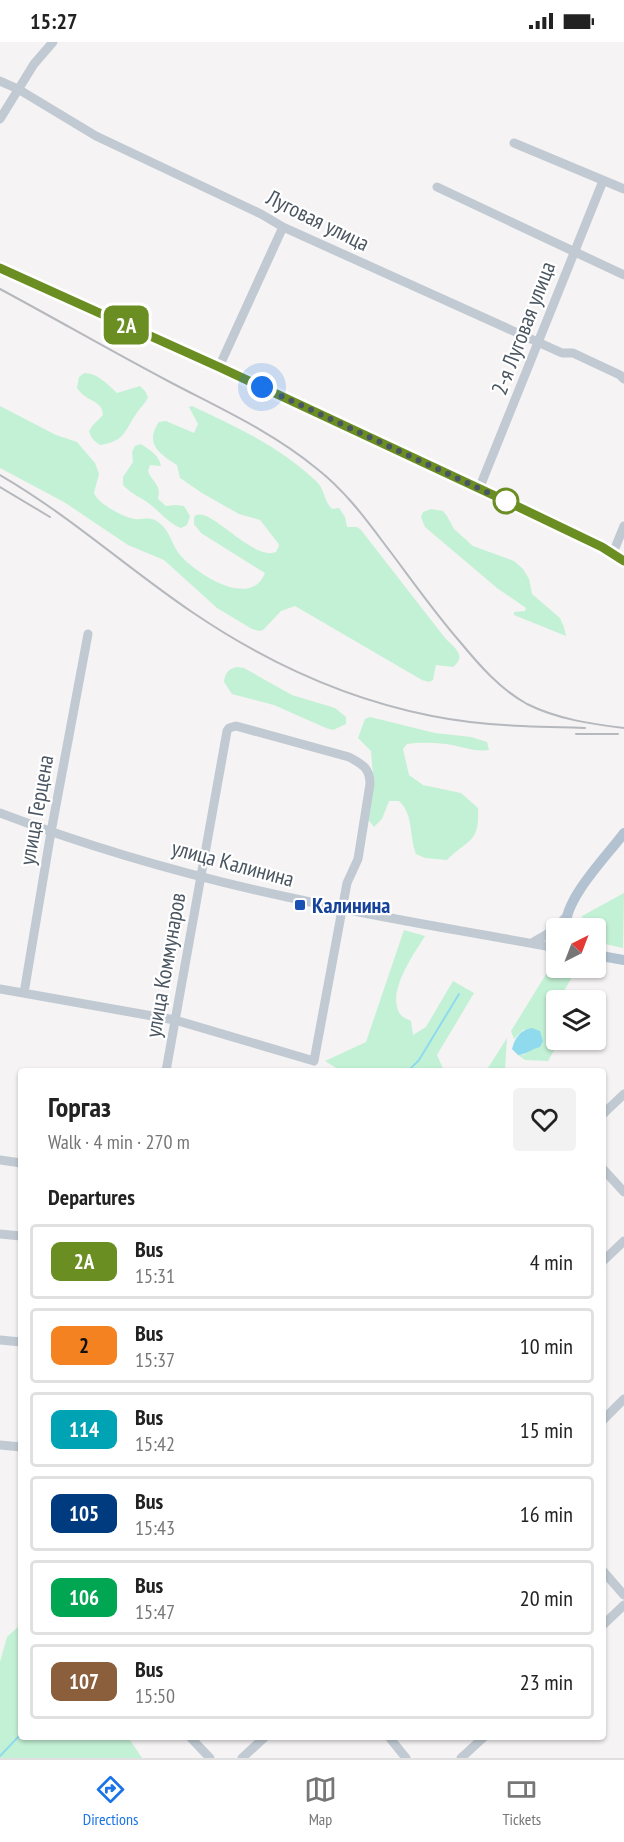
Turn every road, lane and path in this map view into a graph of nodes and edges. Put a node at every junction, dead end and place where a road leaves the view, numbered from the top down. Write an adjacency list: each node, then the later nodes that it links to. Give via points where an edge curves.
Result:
1 (53, 42): 3 (street)
2 (0, 81): 3 (street, Луговая улица)
3 (18, 89): 4 (street); 9 (street, Луговая улица, via 96,136)
4 (0, 119)
5 (514, 143): 6 (street)
6 (603, 181): 8 (street); 10 (street, 2-я Луговая улица)
7 (437, 187): 10 (street)
8 (624, 189)
9 (283, 227): 13 (street, Луговая улица); 14 (street)
10 (574, 250): 12 (street); 13 (street, 2-я Луговая улица)
11 (0, 268): 14 (main road)
12 (624, 275)
13 (539, 342): 15 (street, Луговая улица, via 562,353 573,353); 16 (street, 2-я Луговая улица)
14 (219, 367): 16 (main road)
15 (624, 379)
16 (480, 489): 18 (main road)
17 (624, 526): 18 (street)
18 (613, 553): 19 (main road)
19 (624, 561)
20 (88, 634): 22 (street, улица Герцена)
21 (0, 813): 22 (street, улица Калинина)
22 (51, 832): 24 (street, улица Калинина); 33 (street, улица Герцена)
23 (624, 832): 26 (main road, via 572,901)
24 (201, 876): 25 (street, улица Калинина); 25 (street, улица Коммунаров, via 227,731 232,726 349,757 368,770 370,784 358,859 347,883); 34 (street, улица Коммунаров)
25 (343, 909): 28 (street, улица Калинина); 34 (street, via 314,1061)
26 (567, 918)
27 (546, 935): 28 (street)
28 (532, 943): 29 (street, улица Калинина)
29 (546, 946)
30 (606, 957): 31 (main road)
31 (624, 960)
32 (0, 989): 33 (street)
33 (24, 993): 34 (street)
34 (175, 1020): 35 (street, улица Коммунаров)
35 (167, 1068)
36 (624, 1094): 37 (street)
37 (606, 1111)
38 (0, 1160): 39 (street)
39 (18, 1163)
40 (606, 1172): 41 (street)
41 (624, 1192)
42 (0, 1234): 43 (street)
43 (18, 1236)
44 (624, 1241): 45 (street)
45 (606, 1258)
46 (0, 1340): 47 (street)
47 (18, 1342)
48 (624, 1399): 49 (street)
49 (606, 1417)
50 (0, 1445): 51 (street)
51 (18, 1448)
52 (606, 1574): 53 (street)
53 (624, 1595)
54 (624, 1605): 55 (street)
55 (606, 1622)
56 (193, 1740): 60 (street)
57 (262, 1740): 61 (street)
58 (391, 1740): 62 (street)
59 (481, 1740): 63 (street)
60 (210, 1758)
61 (242, 1758)
62 (406, 1758)
63 (461, 1758)

